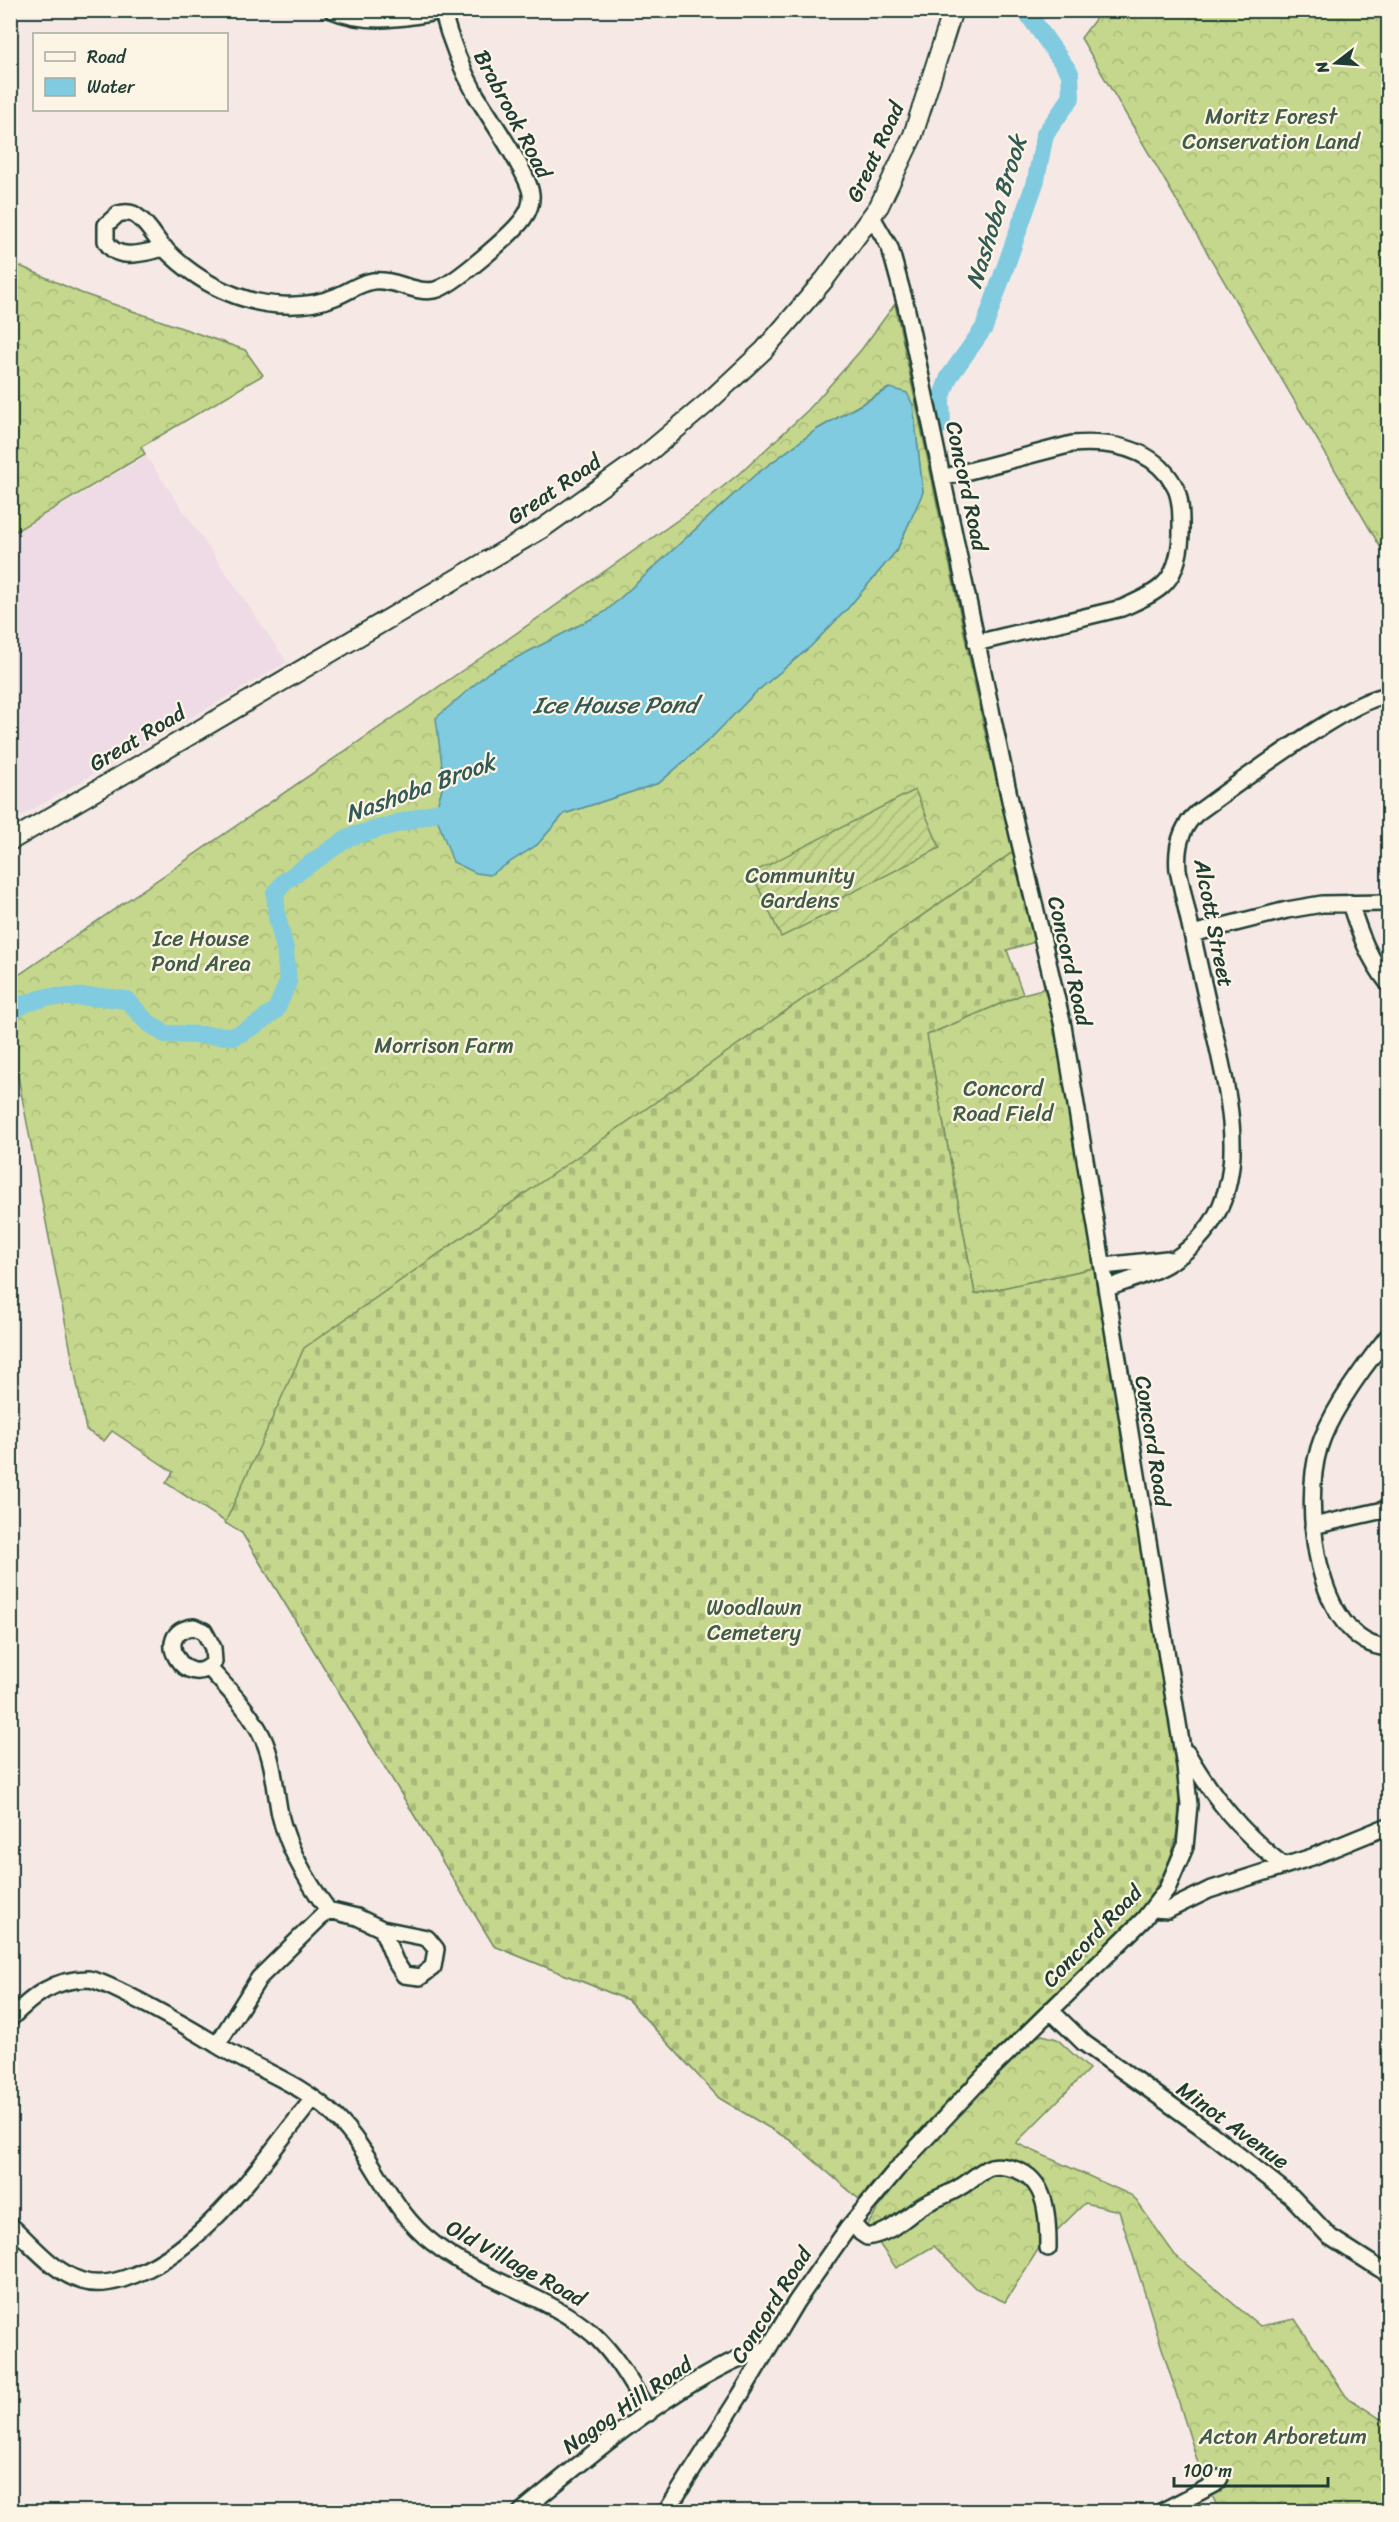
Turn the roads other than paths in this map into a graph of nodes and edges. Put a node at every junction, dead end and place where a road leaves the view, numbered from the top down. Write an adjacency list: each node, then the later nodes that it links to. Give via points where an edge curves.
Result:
1 (332, 10): 3 (street, via 380,19)
2 (953, 10): 4 (main road, Great Road, via 913,135)
3 (442, 11): 5 (street, Brabrook Road, via 468,81 528,183 531,204 513,231 450,283 435,290 372,281 320,302 269,304 239,297 190,271)
4 (872, 217): 6 (street, Concord Road, via 890,248 901,286); 9 (main road, Great Road, via 764,350 691,417 604,486 543,528)
5 (165, 248)
6 (942, 478): 7 (street, Concord Road); 7 (street, via 1095,442 1127,447 1153,461 1175,486 1181,516 1180,546 1175,567 1164,585 1122,608)
7 (976, 643): 15 (street, Concord Road, via 1063,1026)
8 (1389, 696): 12 (street, Alcott Street, via 1369,700 1334,719 1192,817 1179,840 1177,861)
9 (10, 842)
10 (1350, 903): 11 (street); 12 (street, via 1287,910); 13 (street, via 1359,933)
11 (1389, 903)
12 (1192, 934): 14 (street, Alcott Street, via 1226,1086 1233,1157 1219,1209 1202,1235)
13 (1389, 983)
14 (1181, 1254): 15 (street, Alcott Street, via 1153,1262); 16 (street, Alcott Street, via 1155,1270)
15 (1104, 1266): 16 (street, Concord Road)
16 (1107, 1288): 22 (street, Concord Road)
17 (1389, 1336): 19 (street, via 1328,1426 1314,1468)
18 (1389, 1509): 19 (street)
19 (1313, 1526): 20 (street, via 1313,1539 1331,1599 1349,1629 1379,1647)
20 (1389, 1648)
21 (209, 1668): 26 (street, via 264,1740 291,1848)
22 (1182, 1746): 24 (street, via 1223,1806 1252,1840); 25 (street, Concord Road, via 1189,1805 1185,1847 1176,1871)
23 (1389, 1826): 24 (street)
24 (1284, 1866): 25 (street, via 1209,1890 1168,1910)
25 (1153, 1909): 28 (street, Concord Road)
26 (328, 1910): 27 (street, via 357,1917); 30 (street, via 260,1978)
27 (382, 1929)
28 (1050, 2010): 32 (street, Concord Road, via 905,2160); 35 (street, Minot Avenue, via 1084,2043 1292,2197 1330,2237)
29 (10, 2019): 30 (street, Old Village Road, via 38,1992 58,1982 90,1979)
30 (217, 2045): 31 (street, Old Village Road)
31 (313, 2099): 33 (street, via 199,2234 140,2274 110,2283 83,2282 56,2269); 37 (street, Old Village Road, via 352,2134 389,2195 432,2243 582,2326 606,2349)
32 (852, 2223): 34 (street, via 867,2237 887,2232 981,2172 993,2166 1004,2167 1025,2174 1041,2193 1048,2223); 36 (street, Concord Road, via 796,2301)
33 (10, 2225)
34 (1048, 2248)
35 (1389, 2274)
36 (768, 2349): 37 (street, Nagog Hill Road, via 731,2362); 40 (street, Concord Road)
37 (649, 2413): 39 (street, Nagog Hill Road)
38 (1220, 2478): 41 (street)
39 (521, 2511)
40 (666, 2511)
41 (1161, 2511)

